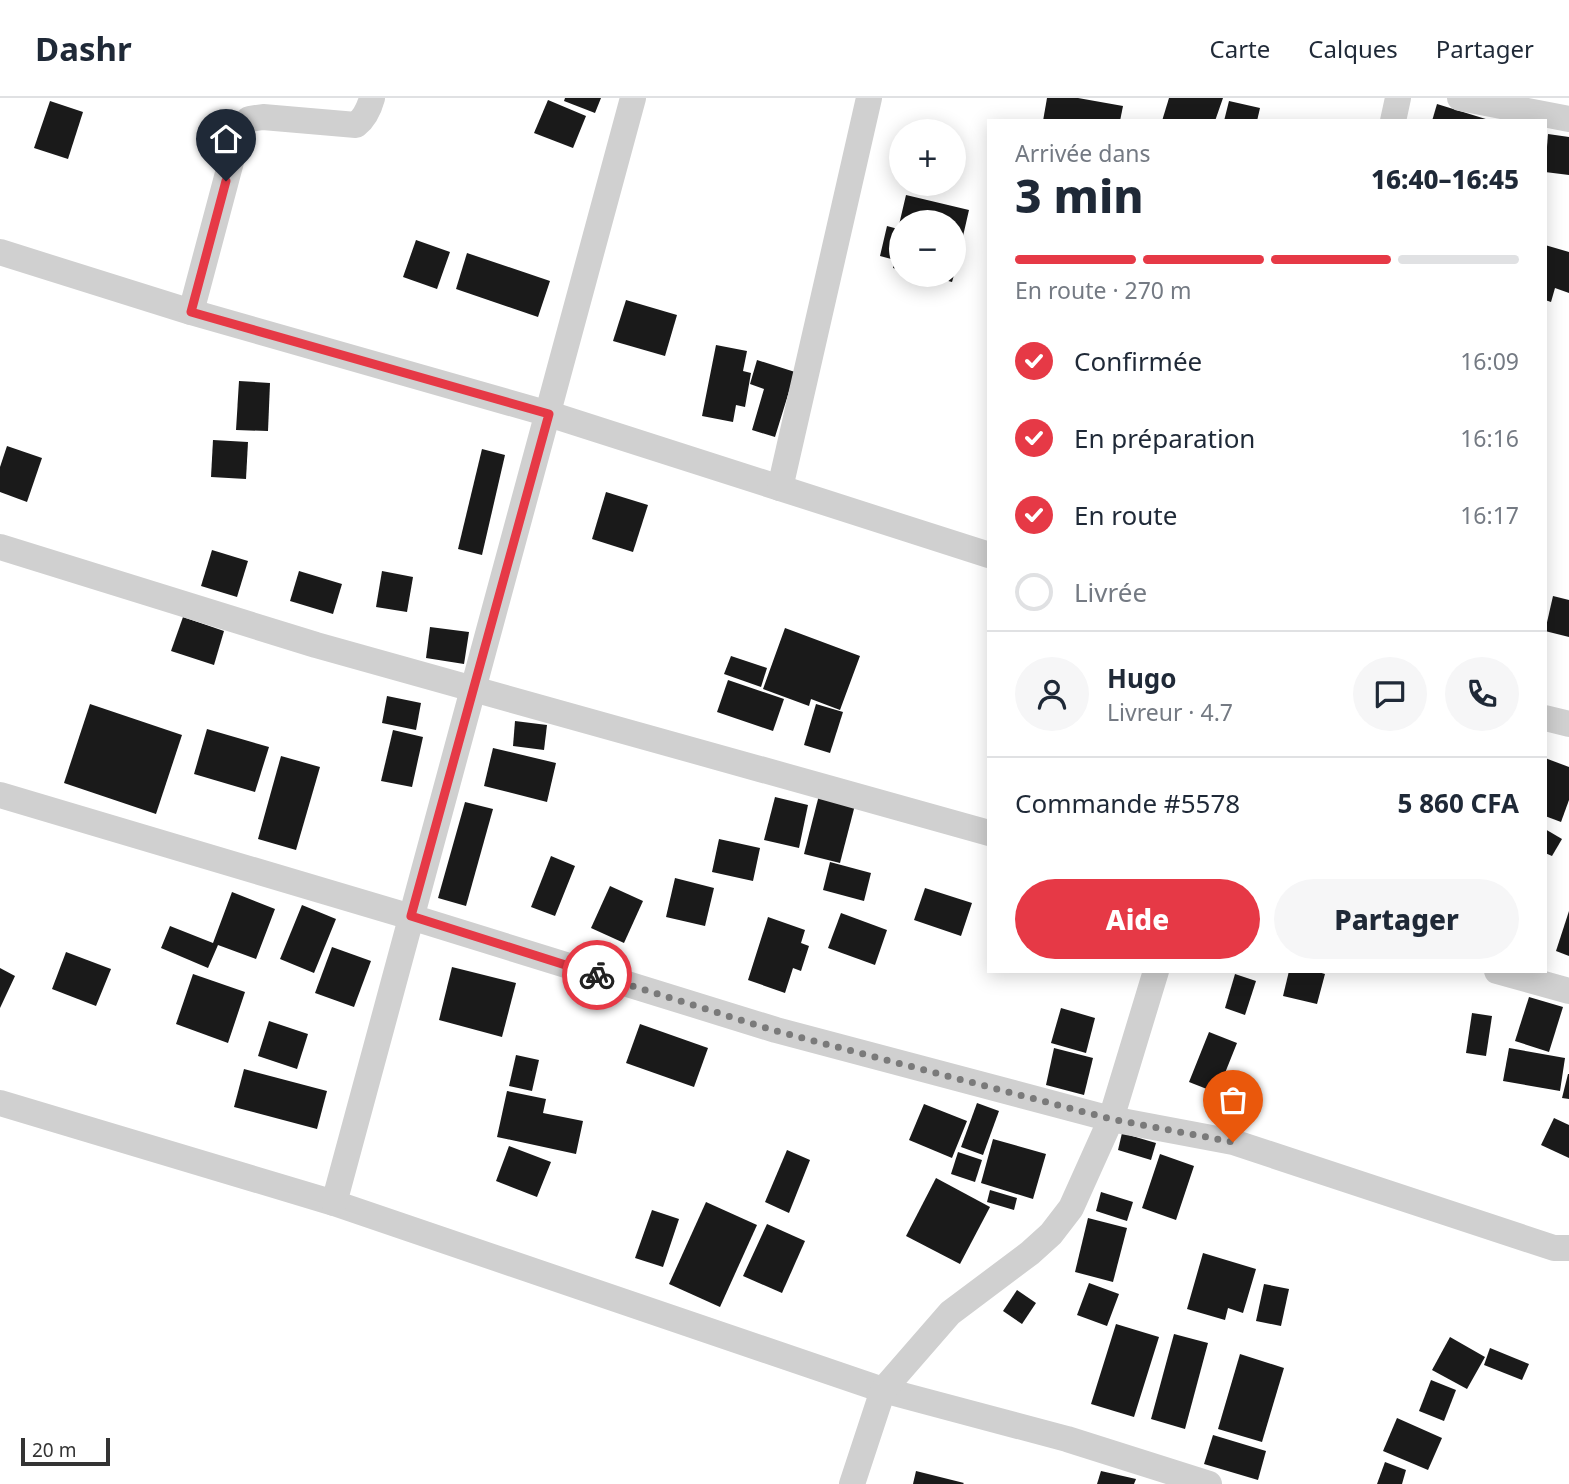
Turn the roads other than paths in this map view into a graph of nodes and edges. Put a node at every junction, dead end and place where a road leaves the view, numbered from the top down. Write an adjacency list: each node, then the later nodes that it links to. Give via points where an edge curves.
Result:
1 (372, 98): 9 (street, via 356,125 262,117 250,119 240,128)
2 (633, 98): 10 (street)
3 (869, 98): 11 (street)
4 (1398, 98): 7 (street)
5 (1460, 98): 6 (street)
6 (1569, 118)
7 (1393, 119)
8 (0, 252): 9 (street)
9 (191, 312): 10 (street)
10 (549, 414): 11 (street); 14 (street)
11 (780, 488): 13 (street)
12 (0, 547): 14 (street)
13 (987, 554)
14 (474, 690): 18 (street); 19 (street)
15 (1547, 718): 16 (street)
16 (1569, 724)
17 (0, 795): 19 (street)
18 (987, 831)
19 (411, 916): 24 (street, via 776,1031); 25 (street)
20 (1155, 973): 24 (street)
21 (1504, 973): 22 (street)
22 (1569, 991)
23 (0, 1103): 25 (street)
24 (1111, 1119): 26 (street, via 1233,1142 1554,1248); 27 (street, via 1072,1208 1051,1234 950,1313)
25 (334, 1203): 27 (street)
26 (1569, 1248)
27 (884, 1390): 28 (street); 29 (street, via 1067,1439)
28 (852, 1484)
29 (1209, 1484)

